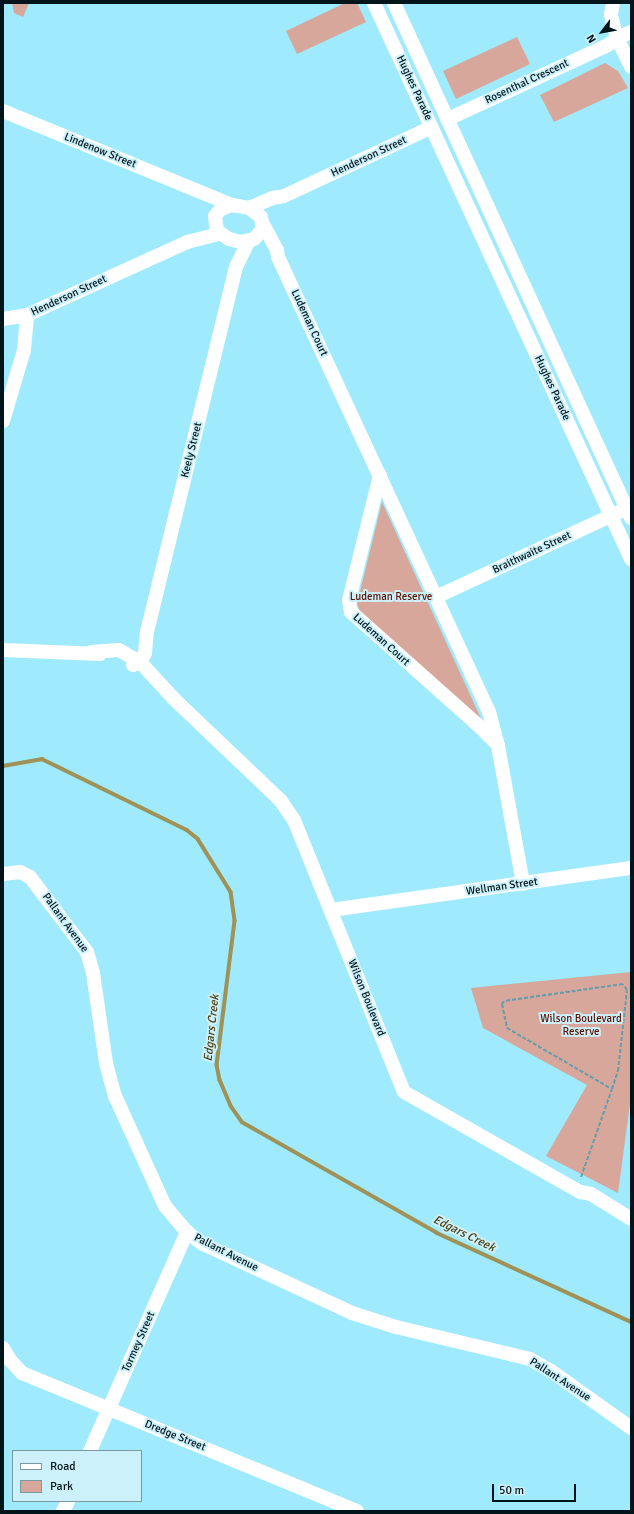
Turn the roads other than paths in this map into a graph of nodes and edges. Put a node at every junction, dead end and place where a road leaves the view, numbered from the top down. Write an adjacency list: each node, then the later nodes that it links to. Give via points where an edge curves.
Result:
1 (374, 3): 9 (street, Hughes Parade)
2 (394, 3): 8 (street, Hughes Parade)
3 (613, 3): 5 (street, via 611,15)
4 (631, 32): 5 (street, Rosenthal Crescent)
5 (617, 38): 6 (street); 8 (street, Rosenthal Crescent)
6 (631, 67)
7 (3, 112): 10 (street, Lindenow Street)
8 (448, 119): 14 (street, Hughes Parade)
9 (432, 127): 11 (street, Henderson Street); 16 (street, Hughes Parade)
10 (196, 191): 12 (street, Lindenow Street); 15 (street)
11 (284, 196): 13 (street, Henderson Street); 17 (street, Henderson Street)
12 (232, 205): 13 (street); 15 (street, via 224,207)
13 (249, 208): 17 (street)
14 (488, 209): 16 (street); 27 (street, Hughes Parade)
15 (215, 217): 18 (street); 20 (street, Henderson Street)
16 (473, 217): 28 (street, Hughes Parade)
17 (263, 223): 19 (street, via 260,234); 21 (street, Ludeman Court)
18 (225, 236): 19 (street); 20 (street, Henderson Street); 22 (street, Keely Street, via 235,251)
19 (251, 241): 21 (street, Ludeman Court, via 266,244); 22 (street, Keely Street)
20 (187, 242): 23 (street, Henderson Street)
21 (278, 257): 26 (street, Ludeman Court)
22 (236, 267): 32 (street, Keely Street, via 147,632 145,653)
23 (27, 315): 24 (street); 25 (street, Henderson Street, via 24,350)
24 (3, 319)
25 (3, 421)
26 (380, 475): 30 (street, Ludeman Court); 33 (street, Ludeman Court, via 350,600 350,612 479,726)
27 (629, 513): 28 (street, Braithwaite Street)
28 (611, 516): 29 (street, Hughes Parade); 30 (street, Braithwaite Street)
29 (631, 559)
30 (436, 597): 33 (street, Ludeman Court, via 489,712)
31 (3, 650): 32 (street, Wilson Boulevard, via 91,652)
32 (136, 662): 38 (street, Wilson Boulevard, via 153,685 174,699 281,801 294,820)
33 (498, 746): 36 (street, Ludeman Court)
34 (631, 868): 36 (street, Wellman Street)
35 (3, 874): 41 (street, Pallant Avenue, via 20,872 30,877 87,952 93,973 106,1064 115,1096 165,1206)
36 (523, 884): 37 (street, Wellman Street)
37 (373, 905): 38 (street, Wellman Street); 39 (street, Wellman Street, via 354,912)
38 (331, 910): 39 (street, Wilson Boulevard)
39 (336, 924): 40 (street, Wilson Boulevard, via 404,1092 580,1192 591,1194)
40 (631, 1219)
41 (186, 1232): 43 (street, Tormey Street); 44 (street, Pallant Avenue, via 203,1244 352,1313 396,1327 530,1359)
42 (3, 1348): 43 (street, Dredge Street, via 13,1365 22,1373)
43 (109, 1409): 45 (street, Tormey Street); 48 (street, Dredge Street)
44 (631, 1428)
45 (90, 1450)
46 (68, 1502): 47 (street)
47 (63, 1511)
48 (357, 1511)

